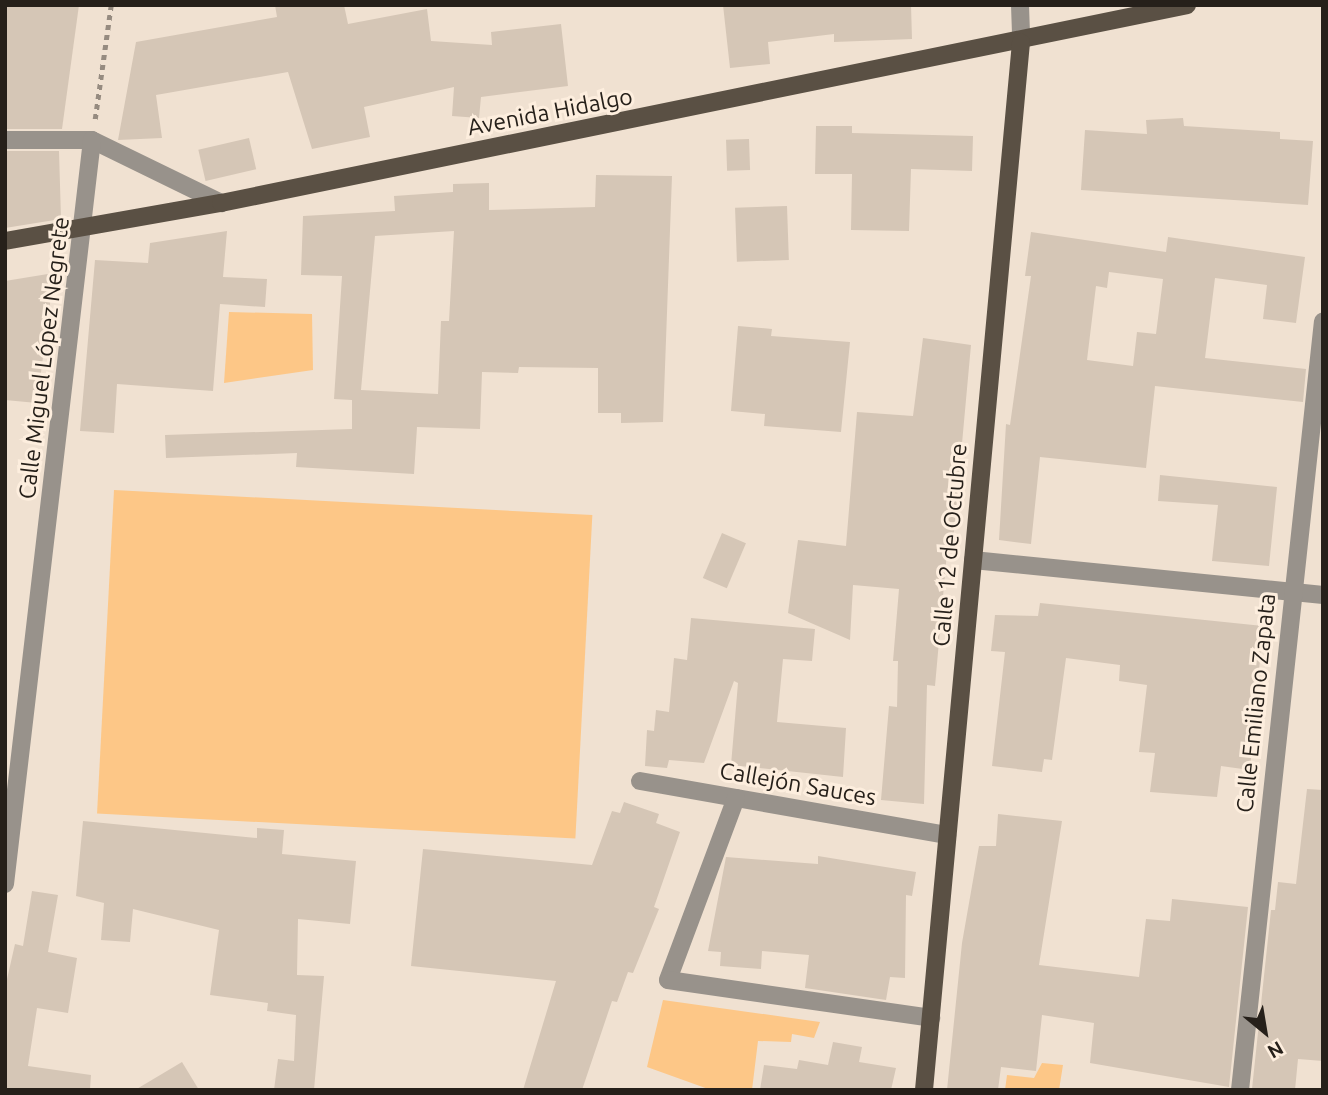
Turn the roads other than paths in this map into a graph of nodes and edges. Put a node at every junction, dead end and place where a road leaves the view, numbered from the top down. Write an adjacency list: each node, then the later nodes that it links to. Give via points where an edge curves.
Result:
1 (1020, 5): 5 (street, Calle 12 de Octubre)
2 (1132, 5): 4 (main road, Avenida Hidalgo)
3 (1186, 5): 4 (main road, Avenida Hidalgo)
4 (1103, 20): 5 (main road, Avenida Hidalgo)
5 (1021, 42): 8 (main road, Avenida Hidalgo); 12 (main road, Calle 12 de Octubre)
6 (5, 140): 7 (street)
7 (92, 140): 8 (street); 9 (street, Calle Miguel López Negrete)
8 (221, 203): 9 (main road, Avenida Hidalgo)
9 (85, 225): 10 (main road, Avenida Hidalgo); 18 (street, Calle Miguel López Negrete)
10 (5, 242)
11 (1323, 321): 13 (street, Calle Emiliano Zapata)
12 (973, 560): 13 (street); 17 (main road, Calle 12 de Octubre)
13 (1292, 592): 14 (street); 21 (street, Calle Emiliano Zapata)
14 (1323, 595)
15 (640, 781): 16 (street, Callejón Sauces)
16 (736, 798): 17 (street, Callejón Sauces); 19 (street, via 668,980)
17 (947, 835): 19 (main road, Calle 12 de Octubre)
18 (5, 884)
19 (932, 1018): 20 (main road, Calle 12 de Octubre)
20 (924, 1090)
21 (1240, 1090)

